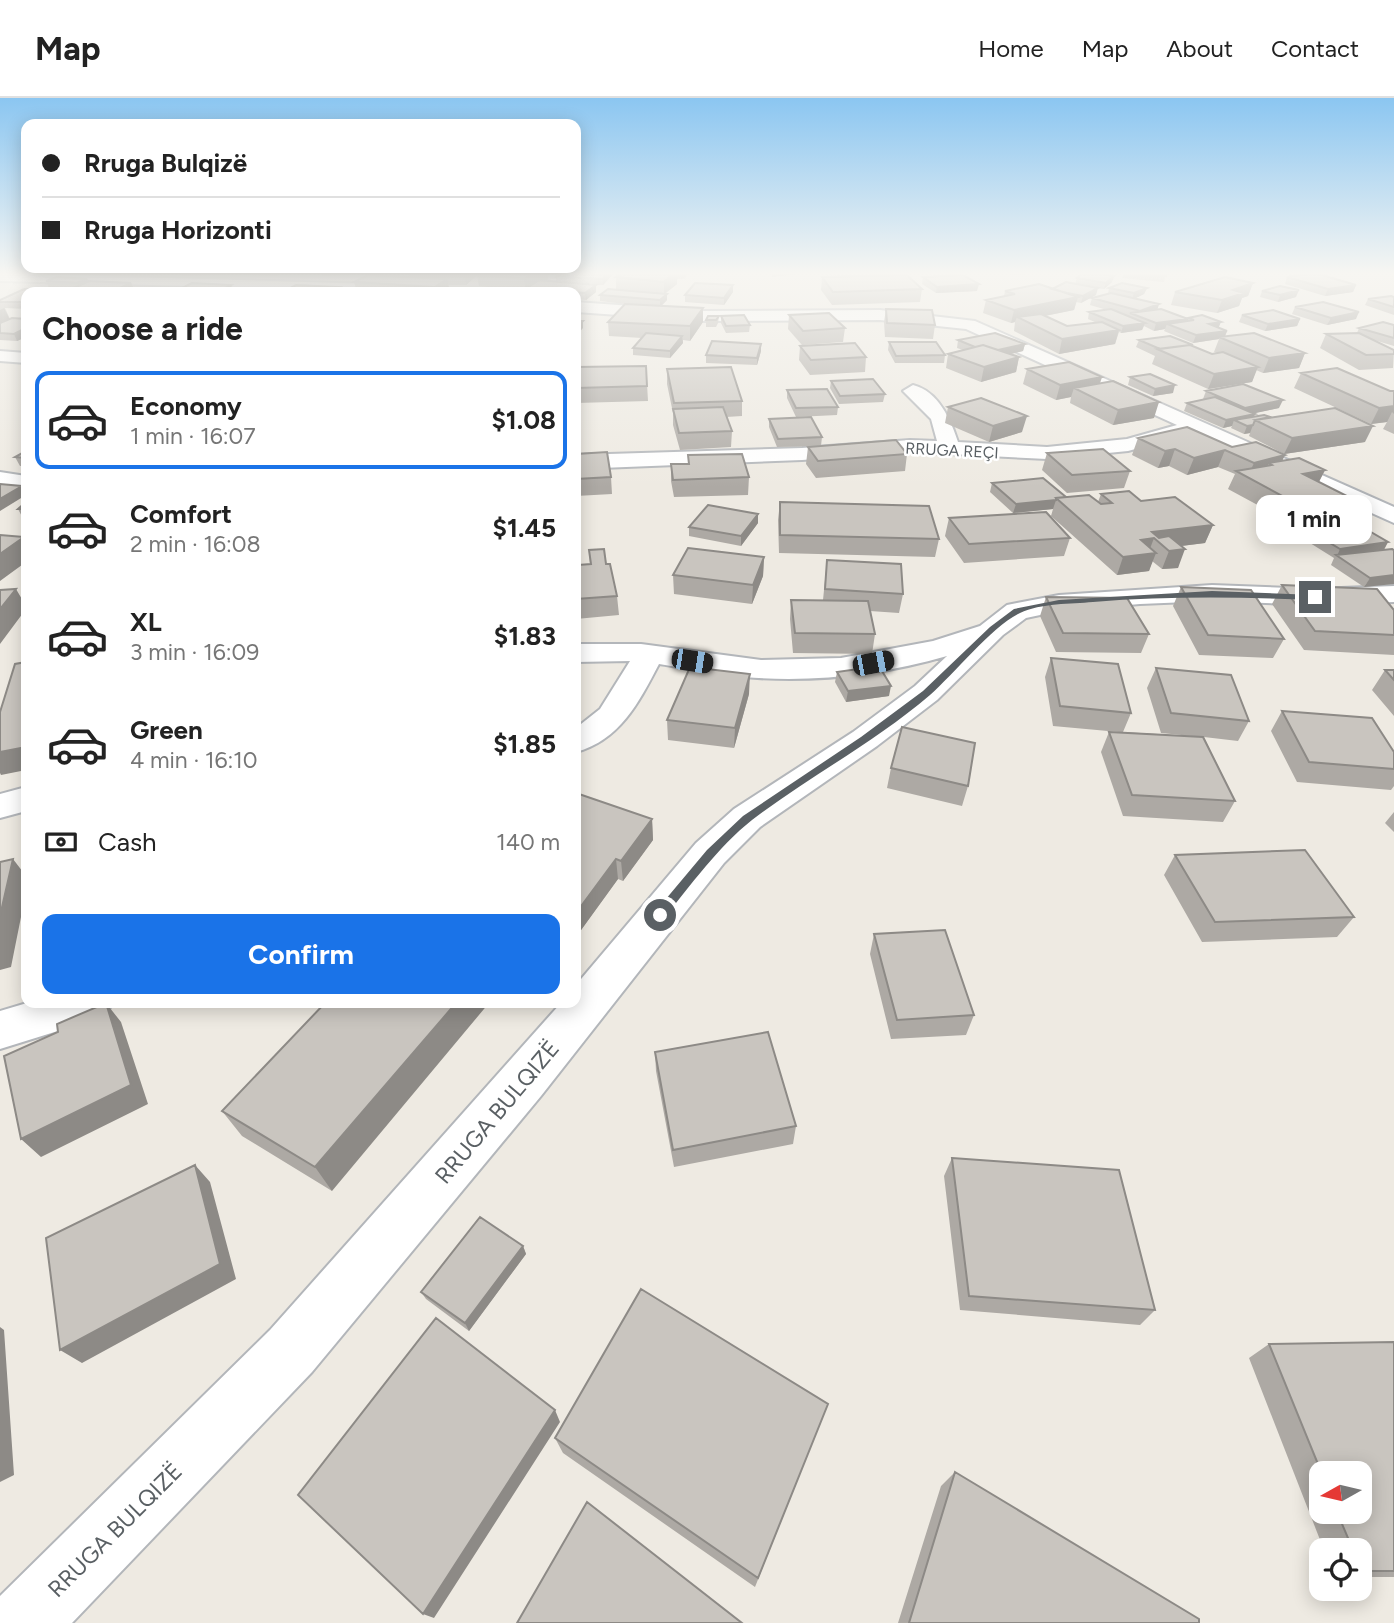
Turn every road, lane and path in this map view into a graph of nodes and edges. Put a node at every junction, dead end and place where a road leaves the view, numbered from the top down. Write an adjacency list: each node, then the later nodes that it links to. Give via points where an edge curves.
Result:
1 (1014, 344): 5 (street)
2 (0, 356): 3 (street)
3 (21, 358)
4 (913, 391): 6 (street, via 940,417)
5 (1199, 426): 6 (street, RRUGA REÇI, via 1087,451); 11 (street)
6 (950, 449): 7 (street, RRUGA REÇI, via 910,446)
7 (581, 462)
8 (0, 479): 9 (street)
9 (21, 482)
10 (1390, 488): 11 (street)
11 (1350, 495): 12 (street)
12 (1394, 516)
13 (1394, 594): 14 (street, via 1212,593 1059,603 1017,611)
14 (993, 629): 16 (street, via 922,654 813,668 715,665); 22 (street, RRUGA BULQIZË, via 926,693 747,818 710,853 524,1081 292,1351)
15 (581, 653): 16 (street)
16 (649, 654): 17 (street, via 611,720)
17 (581, 739)
18 (21, 800): 19 (street)
19 (0, 806)
20 (73, 1008): 21 (street)
21 (0, 1030)
22 (23, 1623)

